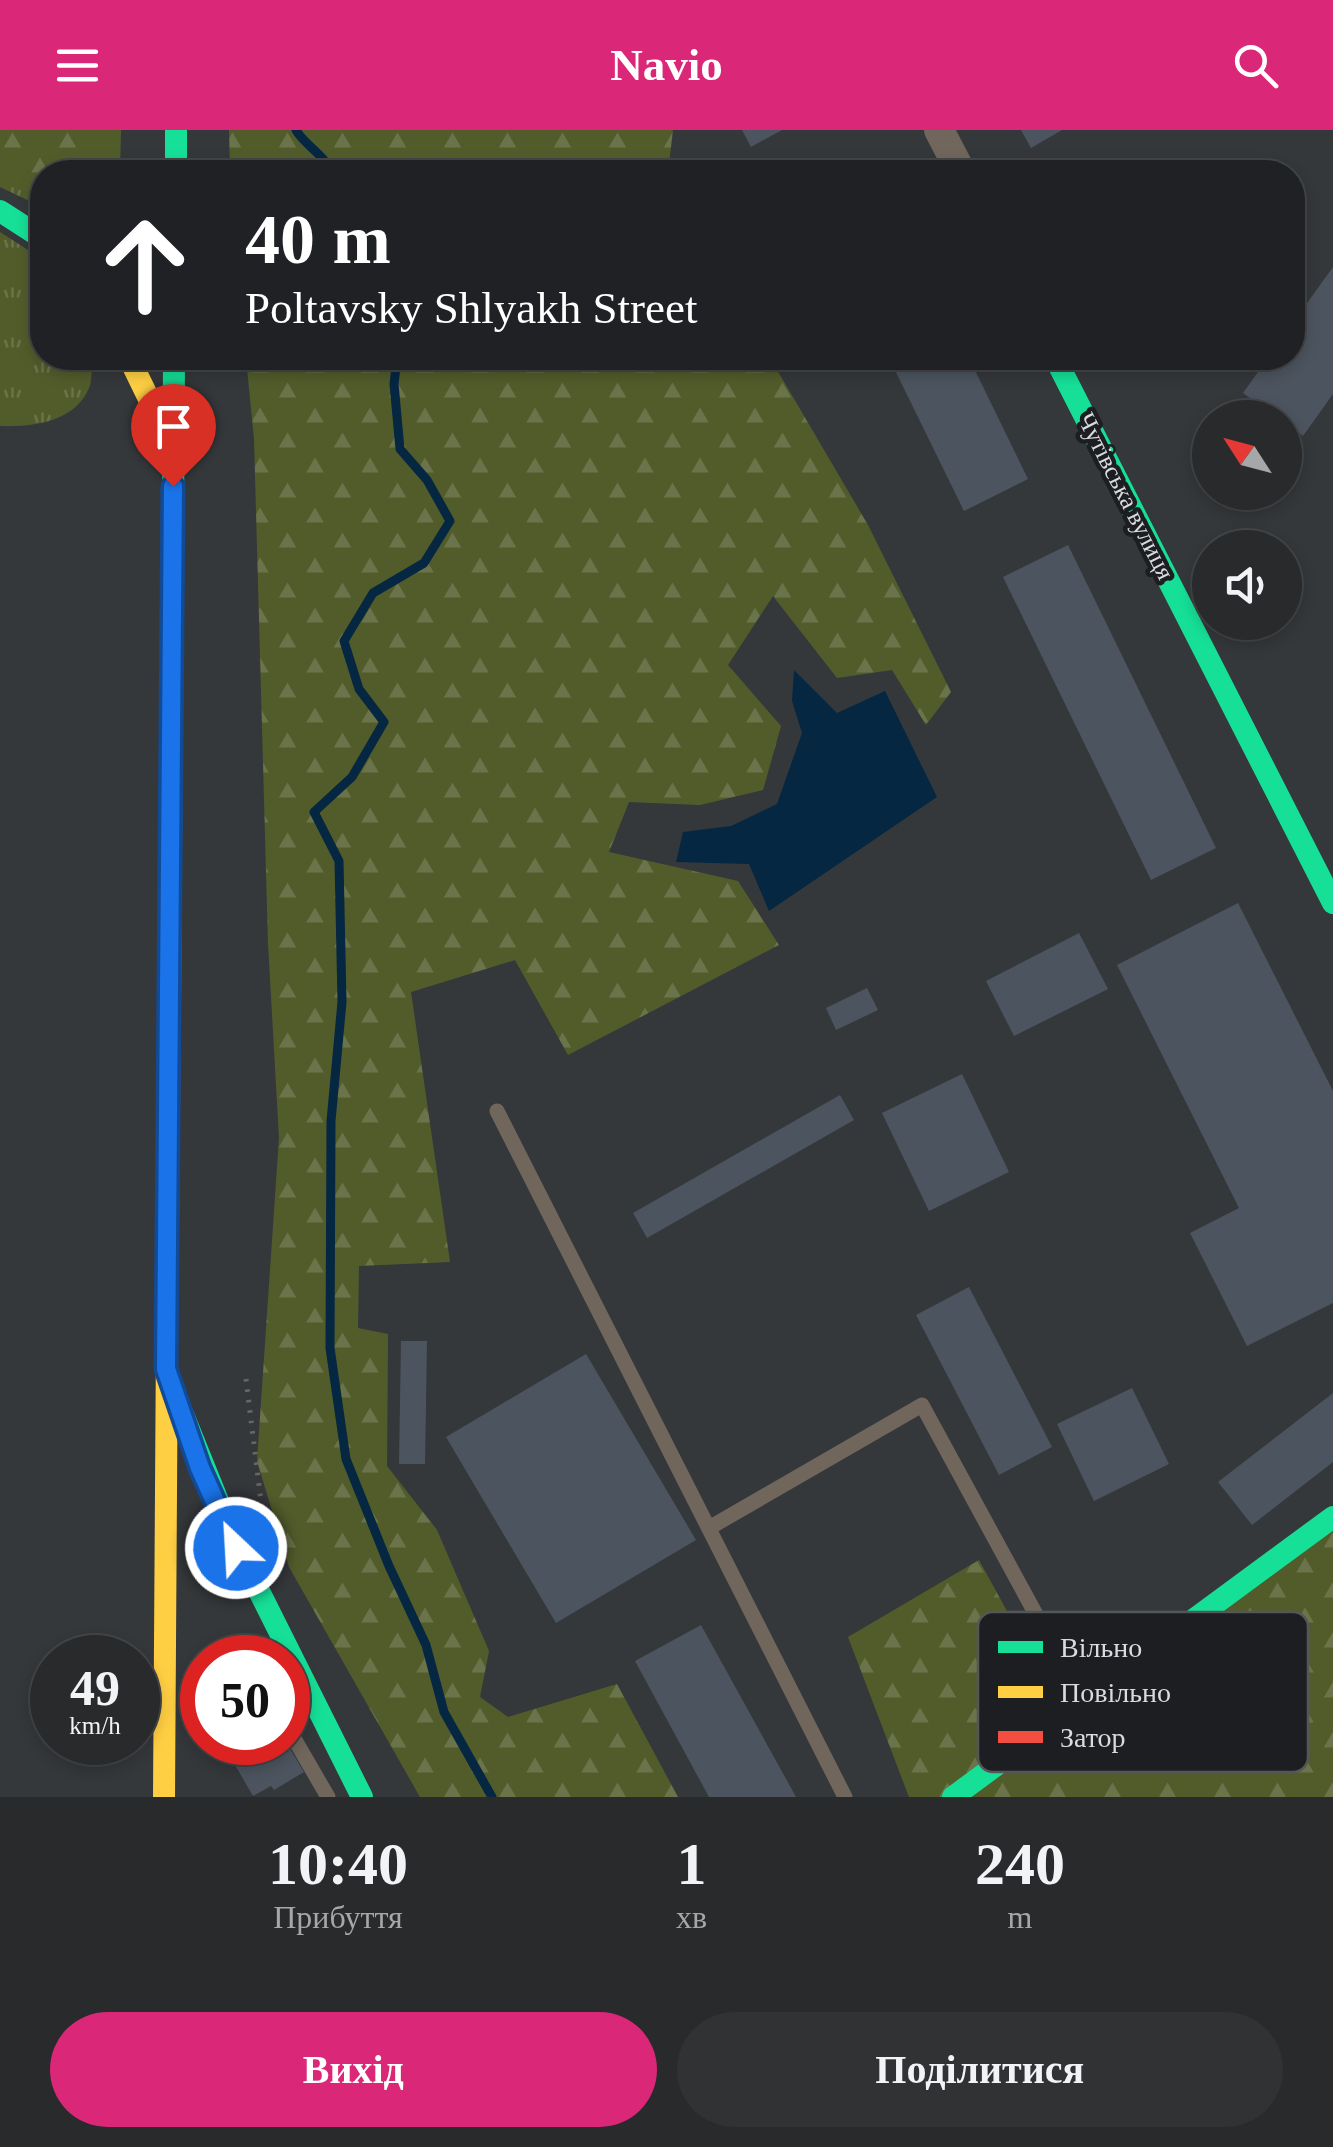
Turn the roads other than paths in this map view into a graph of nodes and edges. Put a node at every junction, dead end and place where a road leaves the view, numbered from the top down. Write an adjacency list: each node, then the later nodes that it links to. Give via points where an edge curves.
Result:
1 (176, 130): 3 (main road)
2 (939, 130): 4 (street)
3 (176, 160)
4 (955, 160)
5 (0, 210): 6 (main road)
6 (30, 230)
7 (136, 370): 10 (main road)
8 (174, 370): 10 (main road)
9 (1061, 370): 11 (main road, Чутівська вулиця)
10 (173, 448): 13 (main road)
11 (1331, 895)
12 (497, 1111): 15 (lane)
13 (166, 1369): 18 (main road, via 200,1468); 22 (main road)
14 (1333, 1518): 17 (main road)
15 (709, 1528): 16 (lane, via 922,1405); 25 (lane)
16 (1035, 1612)
17 (1205, 1612)
18 (277, 1635)
19 (310, 1699): 24 (main road)
20 (309, 1765): 23 (lane)
21 (987, 1772): 26 (main road)
22 (164, 1797)
23 (328, 1797)
24 (362, 1797)
25 (845, 1797)
26 (953, 1797)

